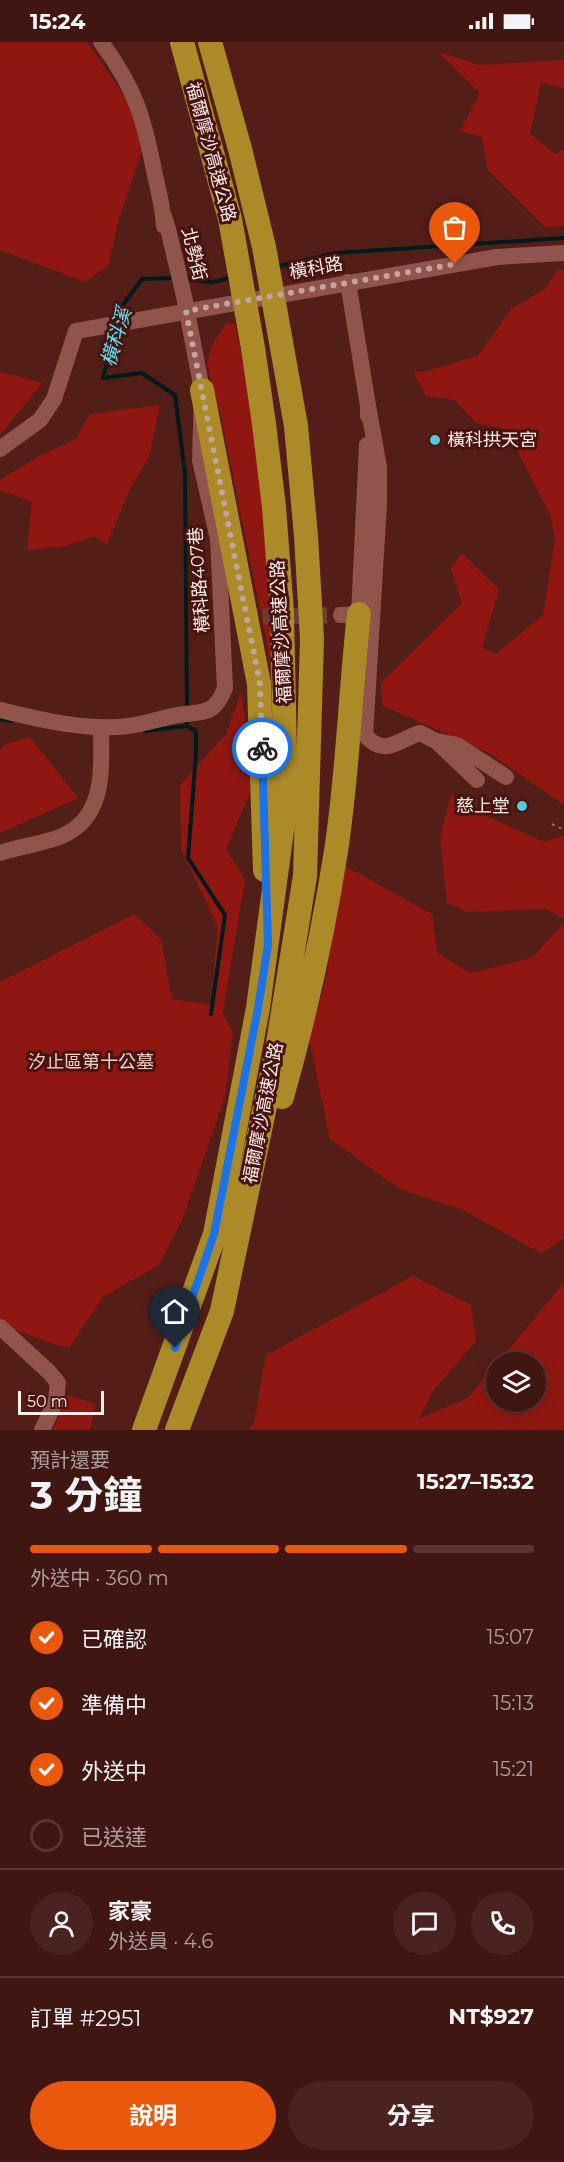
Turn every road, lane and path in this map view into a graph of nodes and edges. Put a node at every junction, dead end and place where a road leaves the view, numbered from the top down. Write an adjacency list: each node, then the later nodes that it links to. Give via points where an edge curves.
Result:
1 (101, 42): 6 (street, 北勢街, via 126,77 146,127)
2 (182, 42): 20 (highway, 福爾摩沙高速公路, via 230,219 253,348 274,507 282,613 286,801)
3 (211, 45): 21 (highway, 福爾摩沙高速公路, via 264,247 296,426 312,639 305,876 277,1049)
4 (564, 253): 5 (street, 橫科路, via 497,257)
5 (348, 282): 6 (street, 橫科路); 9 (street, via 368,406)
6 (180, 304): 7 (street, 橫科路407巷); 8 (street, 橫科路, via 76,331 54,399 40,420)
7 (202, 390): 10 (street, 橫科路407巷, via 200,460 218,538); 20 (highway, via 260,684)
8 (0, 449)
9 (358, 614): 14 (street, via 365,735 381,747 390,747 420,733); 21 (highway, via 349,742 319,950 304,1020)
10 (222, 617): 11 (street); 13 (street, 橫科路407巷, via 225,688 219,703 206,711)
11 (239, 617)
12 (0, 710): 13 (street)
13 (101, 727): 19 (street, via 101,782 93,809 78,827 62,836)
14 (436, 741): 15 (street, via 457,745); 16 (street)
15 (506, 777)
16 (477, 780)
17 (552, 825): 18 (path)
18 (564, 830)
19 (0, 853)
20 (268, 945): 24 (highway, 福爾摩沙高速公路, via 214,1234)
21 (229, 1281): 25 (highway, 福爾摩沙高速公路, via 222,1311)
22 (0, 1327): 23 (street, via 58,1383 56,1401)
23 (42, 1430)
24 (144, 1430)
25 (177, 1430)

